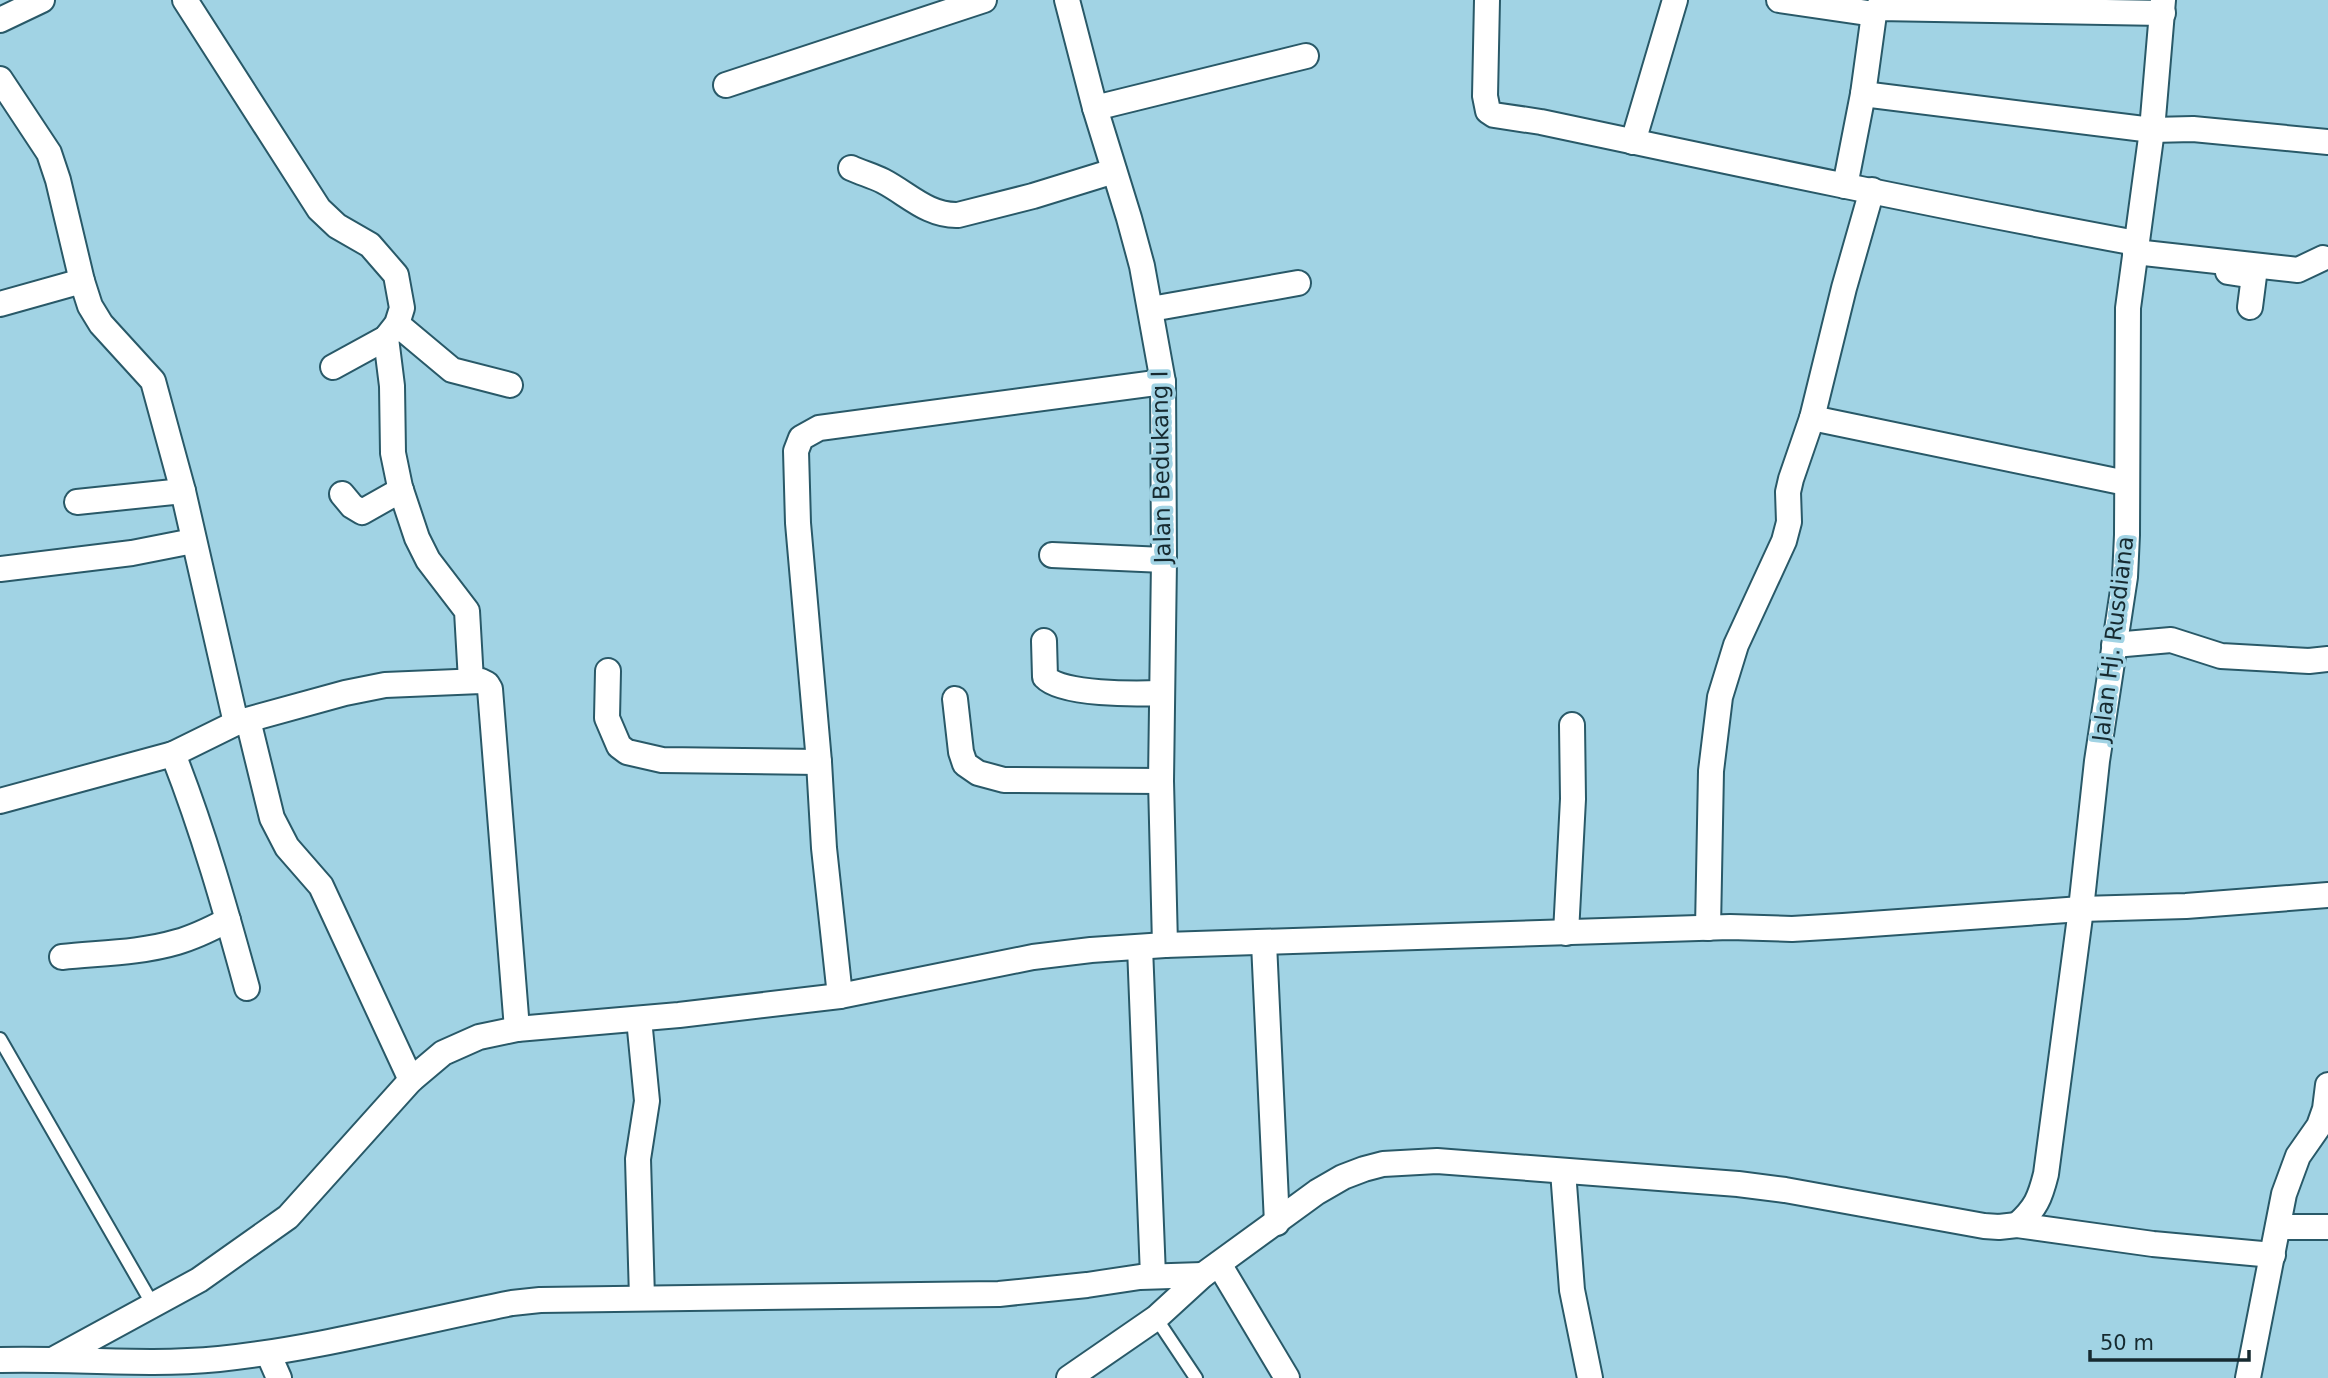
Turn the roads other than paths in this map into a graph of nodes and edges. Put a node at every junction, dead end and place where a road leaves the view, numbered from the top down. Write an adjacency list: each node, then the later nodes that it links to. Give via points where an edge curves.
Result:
1 (185, 0): 28 (street, via 319,209 370,246 396,275 402,308)
2 (984, 0): 11 (street)
3 (1067, 0): 13 (street, Jalan Bedukang I)
4 (1487, 0): 15 (street, via 1488,111)
5 (1675, 0): 15 (street)
6 (1779, 0): 8 (street)
7 (2163, 7): 8 (street, via 1878,8); 14 (street, Jalan Hj. Rusdiana)
8 (1874, 14): 12 (street)
9 (1306, 56): 13 (street)
10 (0, 79): 23 (street, via 49,153)
11 (726, 85)
12 (1863, 94): 14 (street); 19 (street)
13 (1095, 108): 18 (street, Jalan Bedukang I)
14 (2152, 130): 16 (street); 21 (street, Jalan Hj. Rusdiana)
15 (1633, 142): 19 (street)
16 (2328, 142)
17 (851, 168): 18 (street, via 925,208 948,215)
18 (1114, 171): 27 (street, Jalan Bedukang I)
19 (1845, 186): 20 (street)
20 (1872, 190): 21 (street); 32 (street)
21 (2135, 251): 22 (street, via 2298,270); 26 (street, via 2254,276); 33 (street, Jalan Hj. Rusdiana, via 2128,308)
22 (2323, 258)
23 (82, 281): 25 (street); 35 (street, via 101,324 153,381)
24 (1298, 283): 27 (street)
25 (0, 304)
26 (2250, 307)
27 (1151, 309): 30 (street, Jalan Bedukang I)
28 (391, 331): 29 (street); 31 (street, via 452,370); 34 (street, via 393,453)
29 (333, 367)
30 (1163, 382): 40 (street, Jalan Bedukang I); 52 (street, via 819,428 801,438 796,451 798,523)
31 (510, 385)
32 (1812, 418): 33 (street); 58 (street, via 1788,492 1784,541 1736,645 1720,697 1711,771)
33 (2126, 482): 43 (street, Jalan Hj. Rusdiana, via 2125,578)
34 (401, 490): 36 (street, via 362,512); 46 (street, via 428,560 467,611)
35 (183, 491): 37 (street); 38 (street)
36 (342, 494)
37 (76, 502)
38 (193, 541): 41 (street); 49 (street)
39 (1052, 555): 40 (street)
40 (1164, 560): 47 (street, Jalan Bedukang I)
41 (0, 569)
42 (1044, 641): 47 (street, via 1045,677 1050,682 1084,690)
43 (2114, 645): 44 (street, via 2171,640 2221,656); 56 (street, Jalan Hj. Rusdiana)
44 (2328, 659)
45 (608, 671): 52 (street, via 607,718 619,746 627,752 662,760)
46 (471, 681): 49 (street, via 345,692); 67 (street, via 485,682 490,689)
47 (1161, 693): 53 (street, Jalan Bedukang I)
48 (955, 699): 53 (street, via 961,752 965,764 978,773 1004,779)
49 (242, 722): 51 (street); 69 (street, via 272,818 287,848 321,886)
50 (1572, 725): 59 (street)
51 (173, 754): 54 (street); 57 (street)
52 (819, 762): 65 (street)
53 (1161, 781): 61 (street, Jalan Bedukang I)
54 (0, 801)
55 (2328, 895): 56 (street)
56 (2081, 909): 58 (street, via 1792,929); 73 (street, Jalan Hj. Rusdiana, via 2046,1174 2041,1196)
57 (228, 920): 63 (street, via 176,943); 64 (street)
58 (1708, 928): 59 (street)
59 (1566, 933): 60 (street)
60 (1264, 943): 61 (street); 72 (street)
61 (1165, 945): 62 (street)
62 (1140, 947): 65 (street, via 1033,957); 78 (street)
63 (62, 957)
64 (247, 988)
65 (840, 996): 66 (street)
66 (639, 1019): 67 (street); 79 (street, via 647,1101 638,1159)
67 (517, 1029): 69 (street, via 455,1047)
68 (0, 1039): 80 (lane)
69 (411, 1080): 80 (street, via 288,1217 199,1280)
70 (2328, 1085): 74 (street, via 2319,1126 2292,1171)
71 (1563, 1171): 72 (street, via 1437,1161 1384,1164 1332,1183); 73 (street, via 1738,1184 1984,1226); 89 (street, via 1572,1290)
72 (1277, 1223): 77 (street)
73 (2017, 1225): 76 (street)
74 (2278, 1227): 75 (street); 76 (street)
75 (2328, 1227)
76 (2273, 1255): 90 (street)
77 (1211, 1269): 78 (street); 81 (street); 88 (street)
78 (1153, 1276): 79 (street, via 999,1294)
79 (642, 1298): 82 (street, via 512,1303)
80 (153, 1305): 83 (street)
81 (1156, 1318): 86 (street); 87 (lane)
82 (268, 1353): 83 (street, via 175,1362); 85 (street)
83 (54, 1359): 84 (street)
84 (0, 1360)
85 (279, 1378)
86 (1069, 1378)
87 (1196, 1378)
88 (1287, 1378)
89 (1590, 1378)
90 (2248, 1378)

